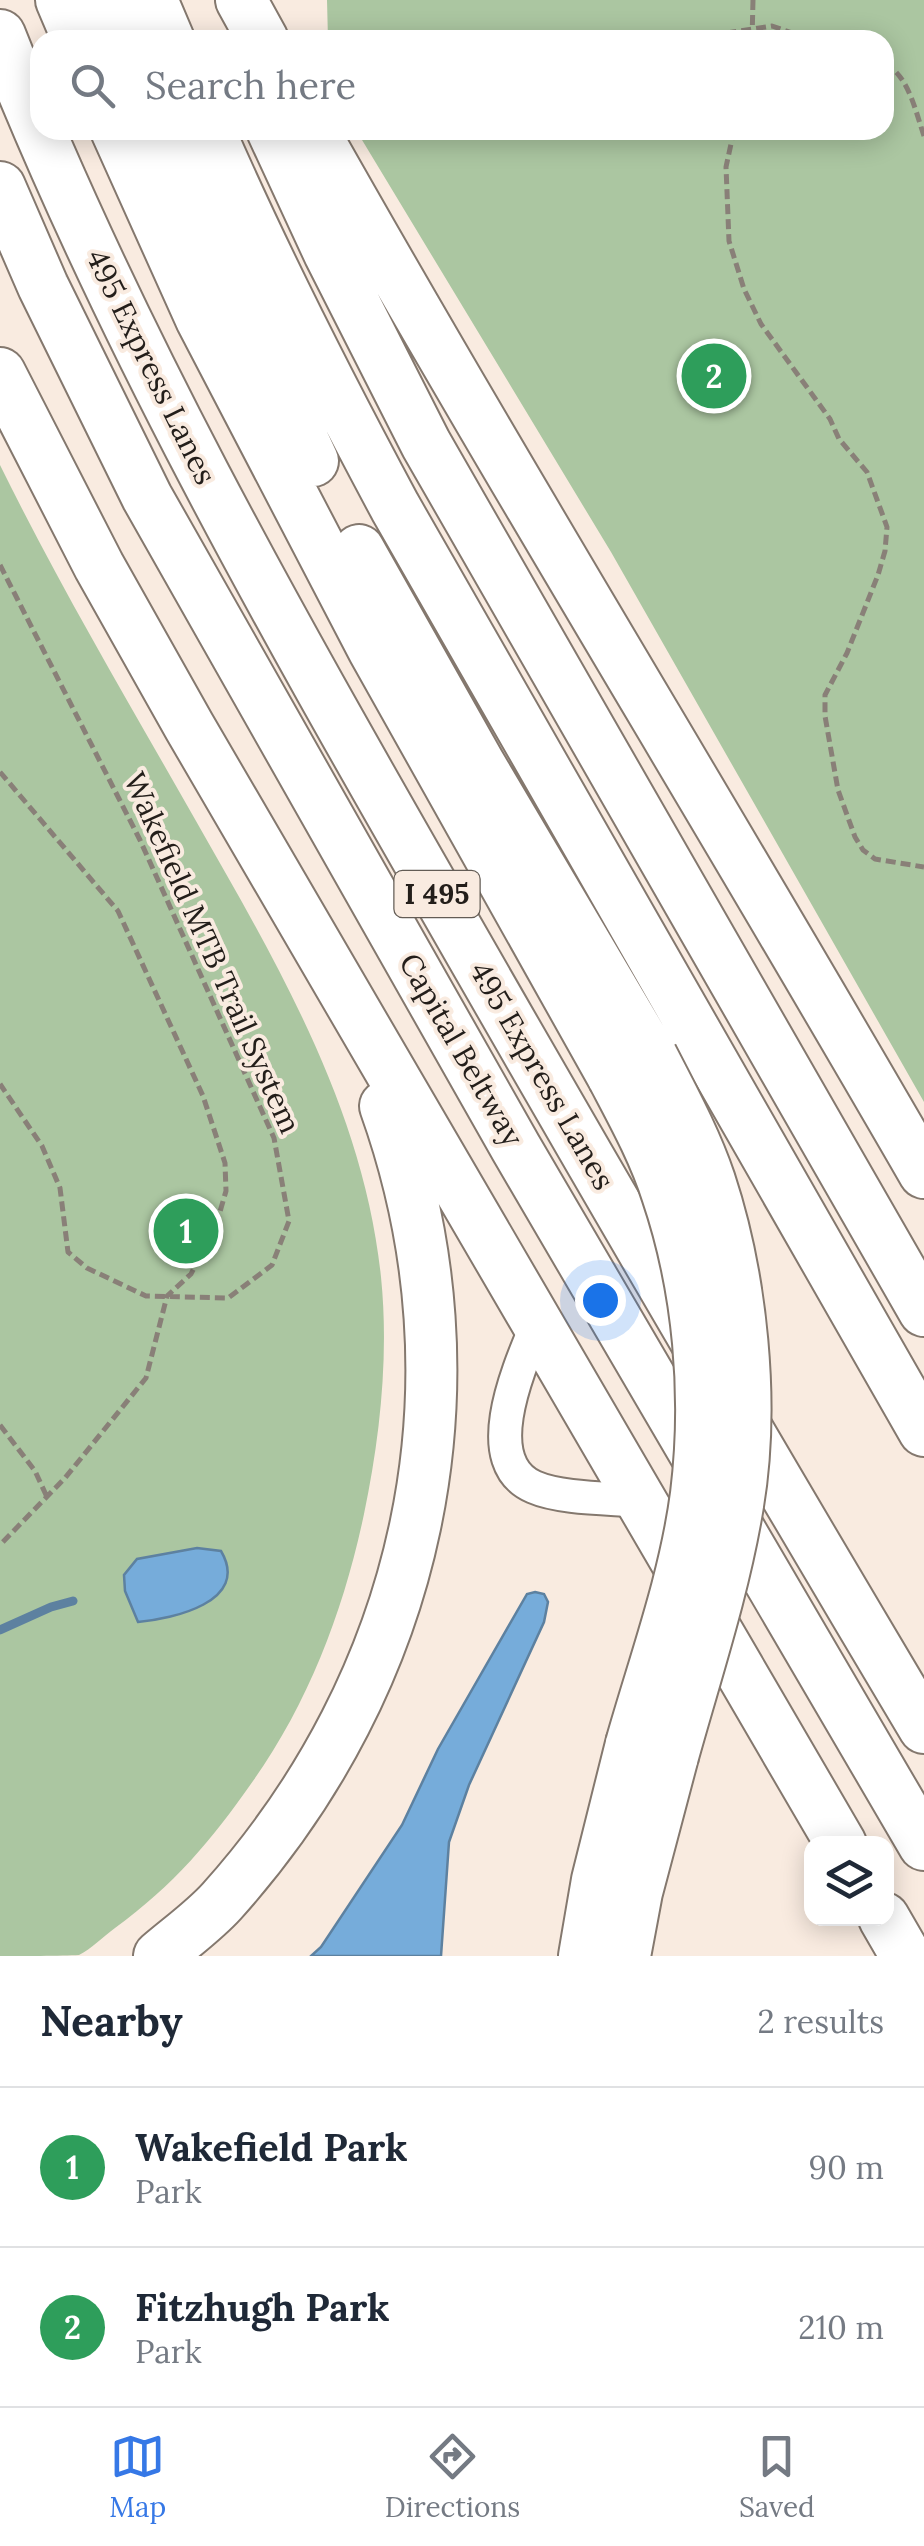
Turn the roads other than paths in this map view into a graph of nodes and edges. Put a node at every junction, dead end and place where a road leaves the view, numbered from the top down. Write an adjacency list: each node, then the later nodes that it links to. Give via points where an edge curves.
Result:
1 (61, 0): 6 (highway)
2 (104, 0): 7 (highway)
3 (152, 0): 8 (highway)
4 (215, 0): 9 (highway)
5 (241, 0): 10 (highway)
6 (74, 30)
7 (116, 30)
8 (165, 30)
9 (227, 30)
10 (258, 30)
11 (0, 34): 12 (highway, 495 Express Lanes / I 495)
12 (30, 105)
13 (45, 140): 28 (highway, 495 Express Lanes / I 495, via 136,342 288,631)
14 (120, 140): 22 (highway, via 201,319 373,649)
15 (164, 140): 22 (highway, via 341,515 478,763)
16 (212, 140): 26 (highway, via 396,508)
17 (277, 140): 24 (highway, via 426,444)
18 (319, 140): 23 (highway)
19 (0, 187): 31 (highway, Capital Beltway / I 495, via 147,498 516,1148)
20 (0, 373): 21 (highway, via 99,566)
21 (288, 898): 25 (highway); 33 (highway, via 368,1061 403,1156 423,1249 433,1350 430,1442 416,1533 388,1626 340,1730 287,1819 243,1875)
22 (632, 1067): 29 (highway, bridge, via 644,1135 686,1268 702,1416 696,1496)
23 (922, 1170)
24 (924, 1312)
25 (538, 1322): 27 (highway); 27 (lane, via 507,1406 508,1456 515,1469 535,1488)
26 (924, 1431)
27 (643, 1501): 30 (highway)
28 (924, 1728)
29 (652, 1750): 34 (highway, via 598,1880); 35 (highway)
30 (836, 1836)
31 (924, 1844)
32 (889, 1926): 36 (highway)
33 (159, 1956)
34 (584, 1956)
35 (625, 1956)
36 (906, 1956)

